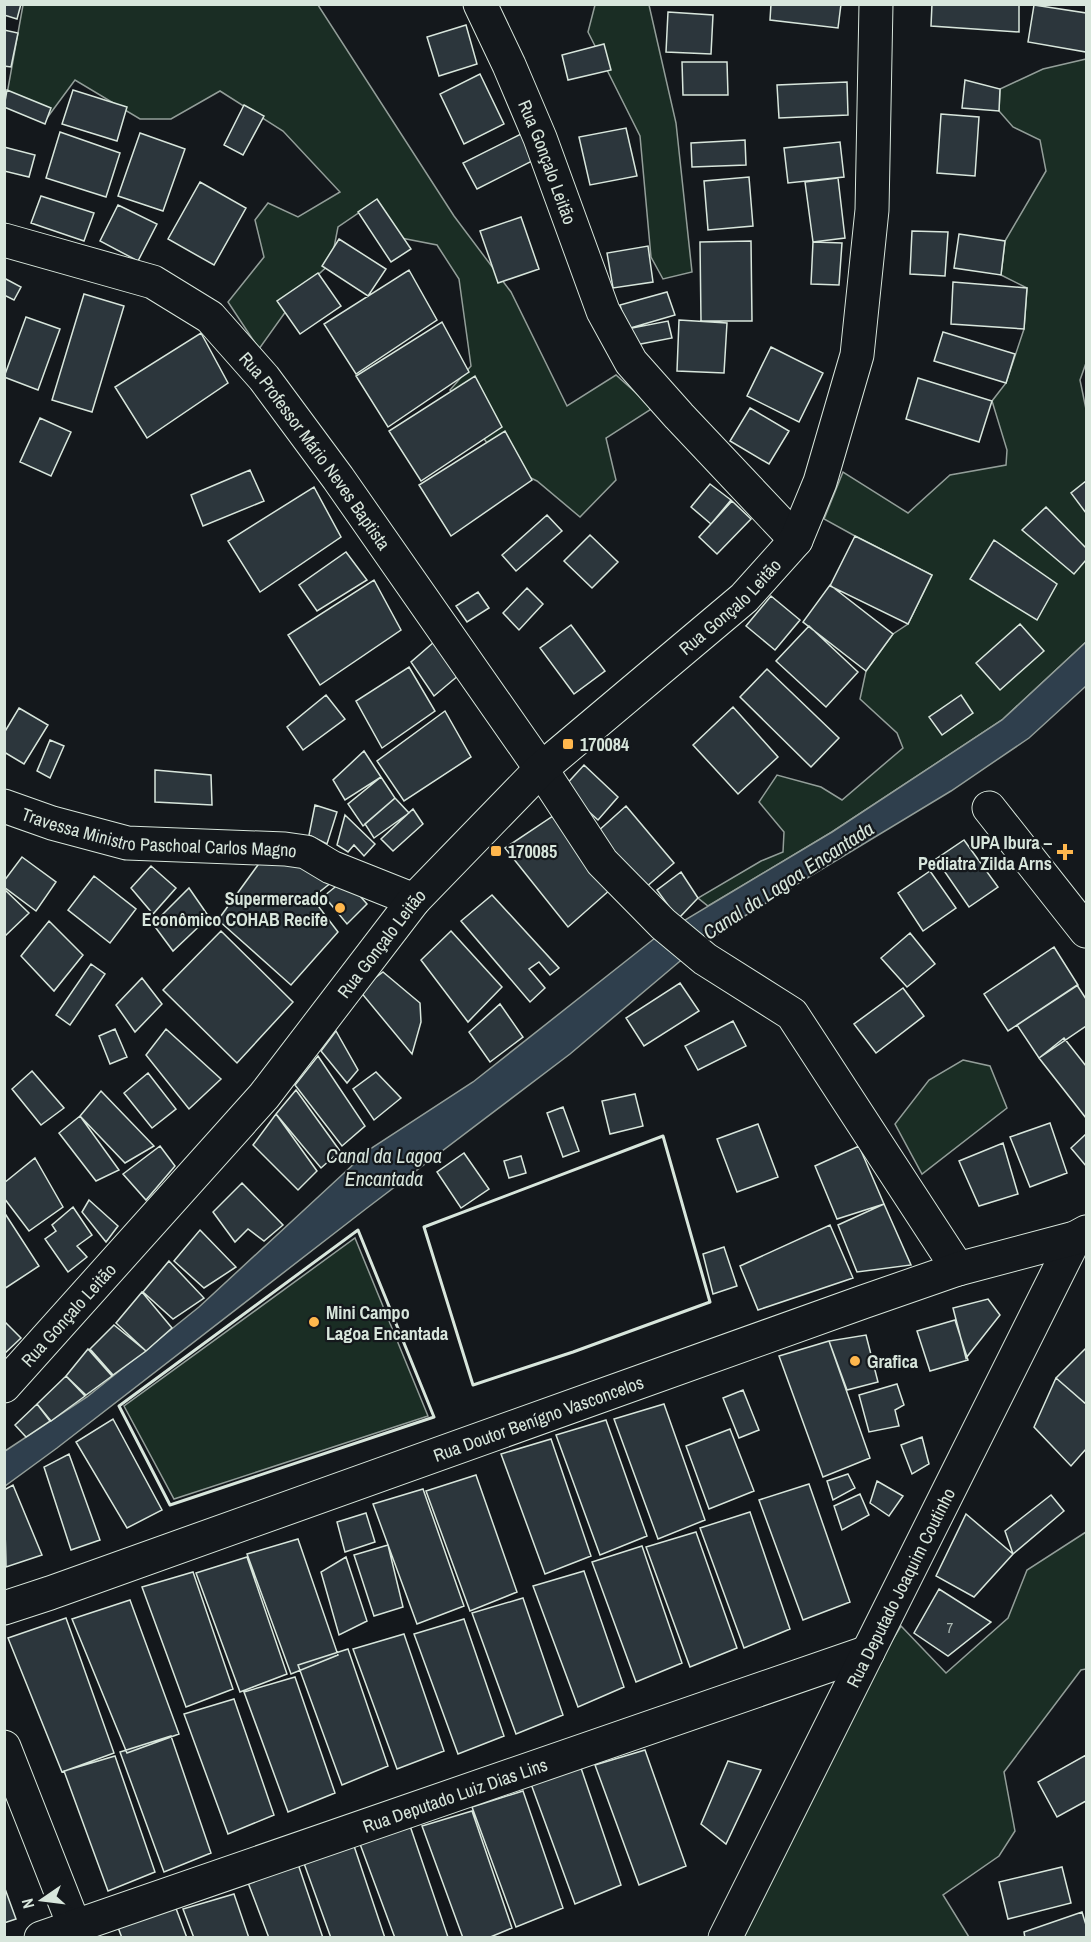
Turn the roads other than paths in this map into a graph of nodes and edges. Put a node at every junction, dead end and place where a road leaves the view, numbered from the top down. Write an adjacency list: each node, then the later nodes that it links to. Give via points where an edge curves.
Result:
1 (480, 4): 4 (street, Rua Gonçalo Leitão, via 540,138 603,311 631,362)
2 (876, 4): 4 (street, Rua Gonçalo Leitão, via 872,210 857,355 820,482)
3 (4, 240): 5 (street, Rua Professor Mário Neves Baptista, via 153,282 210,317 264,378 338,478)
4 (796, 540): 5 (street, Rua Gonçalo Leitão, via 744,598)
5 (541, 769): 8 (street, Rua Gonçalo Leitão); 11 (street, Rua Professor Mário Neves Baptista, via 602,862 663,924 705,959 792,1014)
6 (4, 806): 8 (street, Travessa Ministro Paschoal Carlos Magno, via 127,843 306,852 331,867)
7 (989, 808): 9 (street)
8 (414, 900): 12 (street, Rua Gonçalo Leitão, via 264,1096)
9 (1086, 931)
10 (1081, 1235): 11 (street, Rua Doutor Benígno Vasconcelos); 14 (street, Rua Deputado Joaquim Coutinho)
11 (958, 1269): 13 (street, Rua Doutor Benígno Vasconcelos)
12 (4, 1386)
13 (4, 1608)
14 (868, 1652): 16 (street, Rua Deputado Luiz Dias Lins); 18 (street, Rua Deputado Joaquim Coutinho)
15 (4, 1747): 16 (street)
16 (77, 1932): 17 (street, Rua Deputado Luiz Dias Lins)
17 (41, 1938)
18 (725, 1938)

